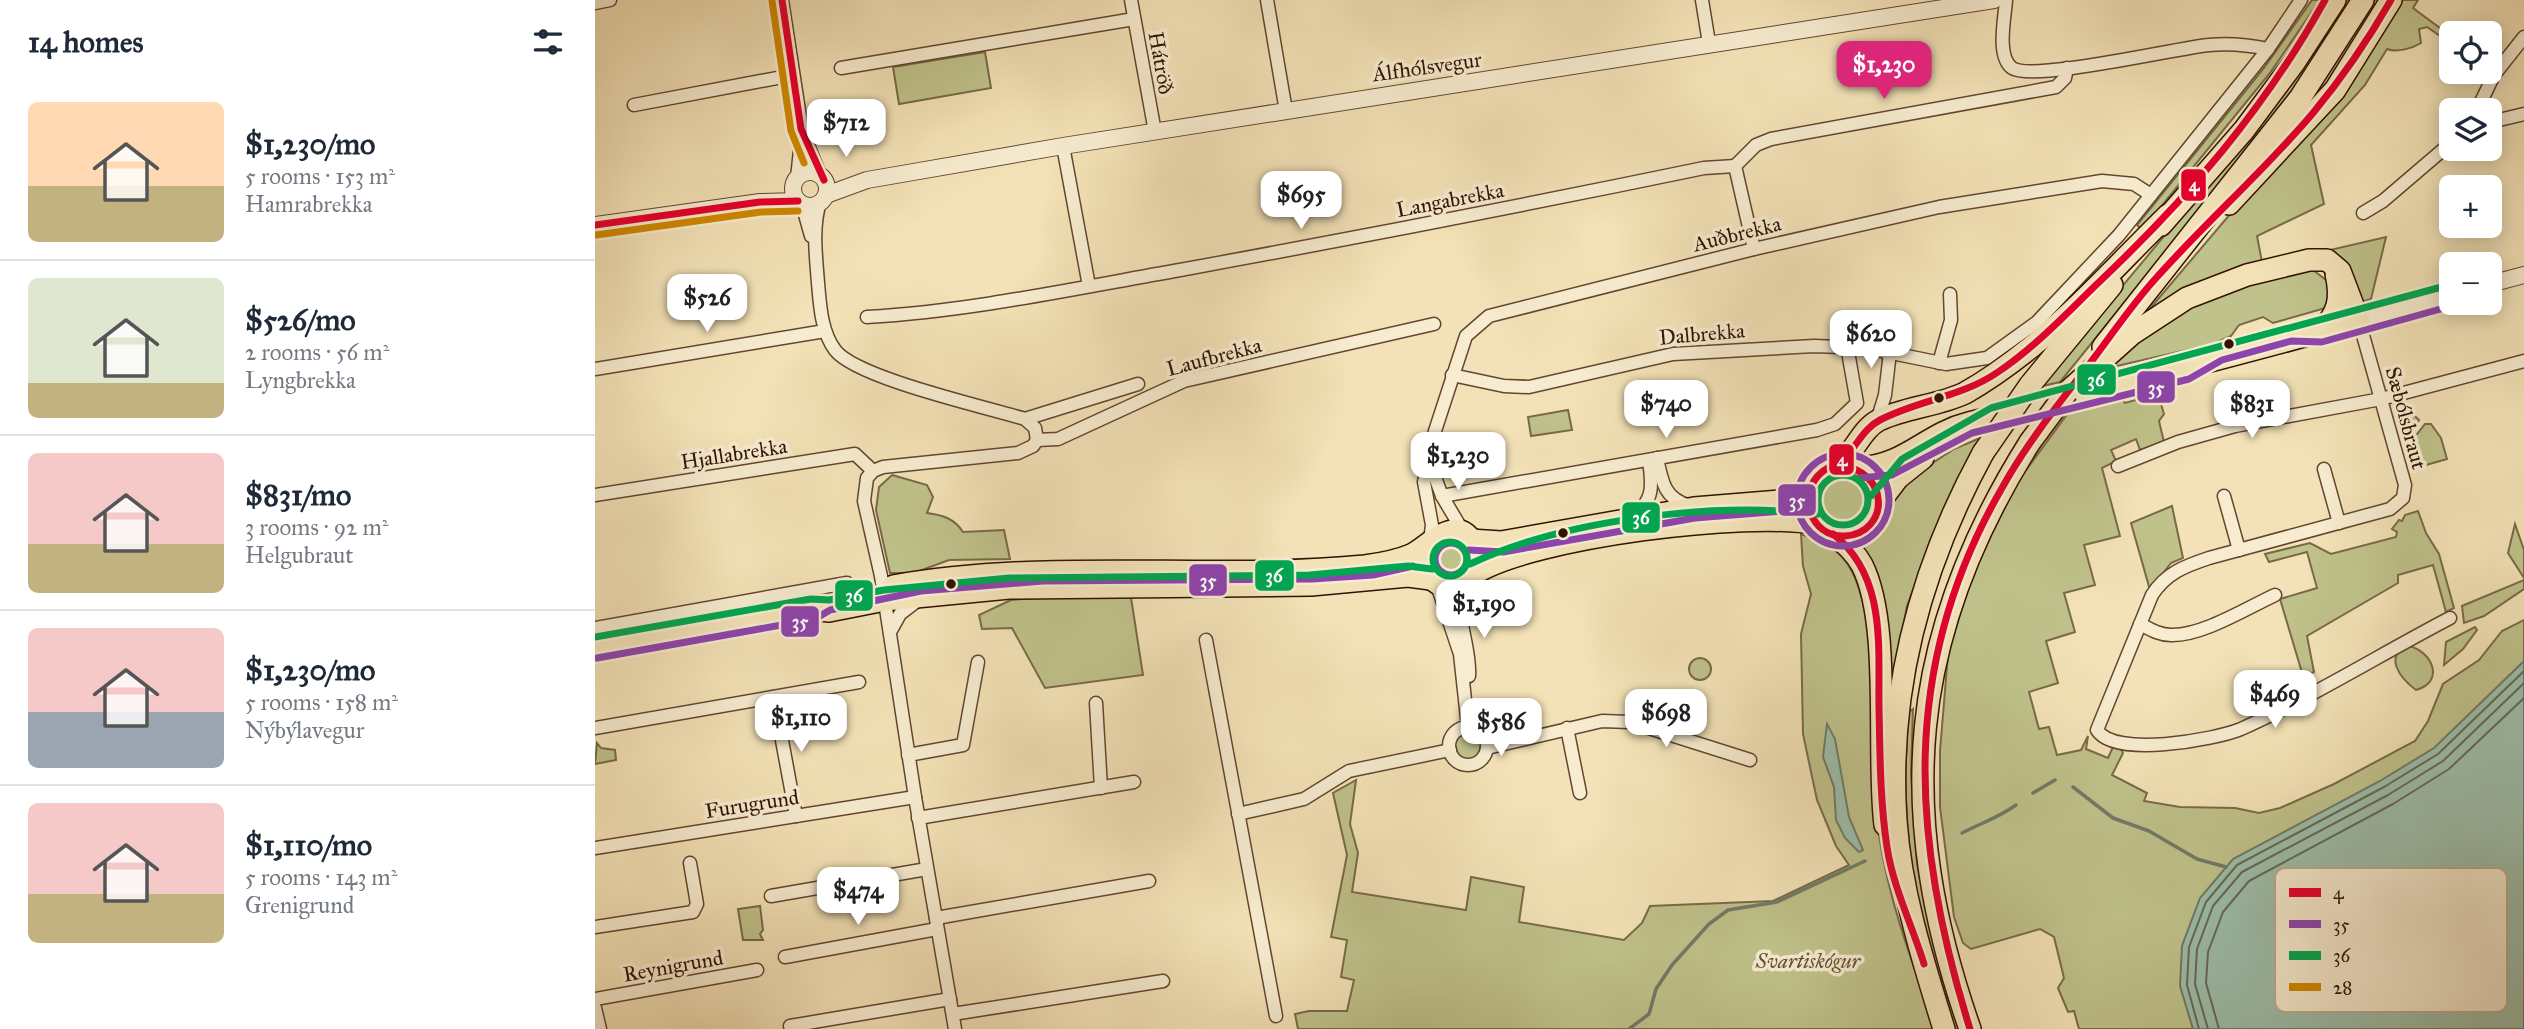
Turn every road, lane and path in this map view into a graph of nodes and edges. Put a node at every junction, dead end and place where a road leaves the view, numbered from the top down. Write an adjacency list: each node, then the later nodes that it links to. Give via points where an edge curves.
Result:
1 (610, 0): 13 (street)
2 (782, 0): 20 (street)
3 (1131, 0): 14 (street, Hátröð)
4 (1266, 0): 24 (street)
5 (1702, 0): 16 (street)
6 (1994, 0): 16 (street, Álfhólsvegur)
7 (2006, 0): 19 (street, via 2003,48 2013,68)
8 (2301, 0): 17 (street, Dalbrekka)
9 (2325, 0): 22 (main road)
10 (2335, 0): 22 (main road)
11 (2363, 0): 46 (main road, via 2306,90)
12 (2391, 0): 46 (main road, via 2350,70 2323,105)
13 (595, 3)
14 (1134, 19): 18 (street); 28 (street, Hátröð)
15 (2524, 37): 21 (street, via 2494,75)
16 (1709, 43): 24 (street, Álfhólsvegur)
17 (2268, 49): 19 (street, via 2210,45); 35 (street, Dalbrekka)
18 (841, 68)
19 (2067, 68): 31 (street, via 2056,87 1771,139 1756,145)
20 (793, 75): 23 (street); 27 (street)
21 (2483, 98)
22 (2267, 100): 40 (main road)
23 (634, 105)
24 (1286, 111): 28 (street, Álfhólsvegur)
25 (2524, 114): 26 (street)
26 (2502, 119)
27 (802, 131): 32 (street); 34 (street)
28 (1155, 132): 29 (street, Álfhólsvegur)
29 (1063, 146): 33 (street, Álfhólsvegur); 48 (street)
30 (2439, 153): 39 (street)
31 (1735, 166): 42 (street); 48 (street, Langabrekka, via 1704,168)
32 (821, 176): 33 (street, Álfhólsvegur); 34 (street, via 810,172); 36 (street, via 827,186)
33 (867, 180): 36 (street, Álfhólsvegur)
34 (796, 181): 37 (street); 38 (street, via 794,193)
35 (2151, 195): 42 (street, Auðbrekka, via 2129,183 2102,181 1939,207); 59 (street, Dalbrekka, via 2071,288 2011,344 1987,358)
36 (823, 199): 38 (street, via 811,206); 43 (street)
37 (760, 201): 38 (street); 41 (street)
38 (800, 203): 43 (street)
39 (2363, 213)
40 (2168, 215): 66 (main road, via 2032,346 1995,375 1962,394); 128 (main road, bridge, via 2030,385 1983,453 1937,547 1910,636 1896,741 1896,820)
41 (595, 225)
42 (1754, 249): 61 (street, Auðbrekka, via 1489,316 1466,337)
43 (815, 250): 54 (street)
44 (2331, 263): 52 (main road, via 2346,279); 55 (main road, via 2339,285 2337,309); 62 (main road, via 2309,260 2196,293 2141,327)
45 (2524, 275): 47 (street)
46 (2157, 278): 62 (main road)
47 (2502, 281)
48 (1089, 286): 51 (street, Langabrekka)
49 (1950, 294): 59 (street, via 1951,320)
50 (2439, 299): 52 (street)
51 (867, 317)
52 (2360, 321): 55 (main road); 65 (street, Sæbólsbraut)
53 (1434, 324): 70 (street, Laufbrekka, via 1184,381 1058,439)
54 (825, 331): 60 (street); 68 (street, via 835,350 852,365)
55 (2319, 332): 67 (main road)
56 (1847, 346): 57 (street, Dalbrekka); 61 (street, Dalbrekka, via 1673,354 1529,387); 72 (street, via 1857,403 1835,424)
57 (1890, 352): 59 (street, Dalbrekka); 64 (street)
58 (2524, 361): 65 (street)
59 (1939, 363)
60 (595, 369)
61 (1452, 375): 71 (street, Auðbrekka)
62 (2077, 382): 141 (main road, bridge, via 2030,442 1990,509 1943,626 1930,682 1921,790 1932,887)
63 (1138, 384): 68 (street, Laufbrekka)
64 (1885, 390): 66 (street, via 1892,401); 69 (street)
65 (2381, 398): 74 (street, via 2235,426); 85 (street, Sæbólsbraut, via 2405,494 2394,507)
66 (1912, 408): 69 (main road)
67 (1995, 418): 75 (main road, via 1944,433 1888,465); 82 (main road, via 1908,468)
68 (1025, 419): 70 (street, via 1035,428)
69 (1877, 421): 73 (main road)
70 (1037, 440): 77 (street, via 1018,453)
71 (1428, 458): 80 (street); 88 (street, Auðbrekka, via 1424,482 1432,525)
72 (1653, 459): 80 (street); 83 (street, via 1670,497); 84 (street, via 1650,498)
73 (1836, 465): 75 (main road); 78 (main road, via 1821,472)
74 (2118, 466)
75 (1858, 468): 82 (main road, via 1875,485)
76 (2324, 469): 85 (street)
77 (873, 471): 79 (street, Hjallabrekka, via 855,454); 93 (street, via 865,484 865,501)
78 (1811, 484): 83 (main road, via 1780,501); 86 (main road, via 1807,502)
79 (595, 495)
80 (1442, 496): 87 (street)
81 (2224, 496): 89 (street)
82 (1879, 503): 86 (main road, via 1871,523 1860,531 1847,536)
83 (1694, 508): 84 (main road)
84 (1632, 517): 87 (main road, via 1501,542)
85 (2339, 523): 89 (street, Sæbólsbraut)
86 (1825, 529): 90 (main road, via 1778,519 1693,524 1519,554); 128 (main road, via 1856,557 1873,600 1887,849 1900,903)
87 (1468, 538): 88 (main road, via 1445,532); 90 (main road, via 1478,556)
88 (1428, 543): 91 (main road, via 1423,564); 93 (main road, via 1394,561 1348,568 1043,571 950,578)
89 (2239, 550): 97 (street, Sæbólsbraut, via 2189,565 2167,577 2152,595)
90 (1468, 579): 91 (main road, via 1454,587); 104 (street, via 1460,607 1470,658)
91 (1434, 581): 94 (main road, via 1408,576 1311,585 1029,588); 104 (street, via 1450,618)
92 (847, 583): 98 (street)
93 (884, 594): 94 (main road); 99 (street); 101 (main road, via 829,611 813,609)
94 (927, 595): 99 (street, via 906,608)
95 (2275, 595): 97 (street, via 2178,635 2158,633)
96 (2450, 618): 97 (street, Sæbólsbraut, via 2239,729 2217,736 2129,746 2101,736 2096,727)
97 (2140, 624)
98 (595, 628)
99 (890, 632): 112 (street)
100 (1206, 640): 118 (street)
101 (595, 648)
102 (978, 662): 112 (street, via 963,745)
103 (859, 682): 105 (street)
104 (1466, 686): 107 (street)
105 (774, 697): 108 (street); 119 (street)
106 (1096, 703): 115 (street)
107 (1468, 727): 110 (street, via 1484,736); 111 (street, via 1453,734)
108 (595, 728)
109 (1567, 728): 110 (street); 113 (street, via 1602,721 1630,722); 116 (street)
110 (1487, 748): 111 (street, via 1482,758 1466,764 1456,760)
111 (1450, 750): 118 (street, via 1349,771 1304,799)
112 (908, 755): 117 (street)
113 (1750, 760)
114 (1134, 782): 115 (street)
115 (1101, 788): 120 (street)
116 (1580, 793)
117 (915, 797): 119 (street, Furugrund); 120 (street)
118 (1238, 814): 136 (street)
119 (796, 816): 121 (street, Furugrund)
120 (918, 818): 123 (street)
121 (595, 848)
122 (690, 863): 127 (street, via 697,904 693,912)
123 (927, 869): 125 (street); 126 (street)
124 (1149, 881): 126 (street)
125 (771, 896)
126 (936, 923): 129 (street); 133 (street)
127 (595, 927)
128 (1914, 927): 140 (main road)
129 (785, 957)
130 (757, 971): 132 (street, Reynigrund)
131 (1163, 981): 135 (street)
132 (595, 999)
133 (950, 999): 135 (street); 137 (street)
134 (595, 1009): 138 (street)
135 (953, 1014): 139 (street)
136 (1276, 1016)
137 (790, 1026)
138 (600, 1029)
139 (955, 1029)
140 (1944, 1029)
141 (1969, 1029)

